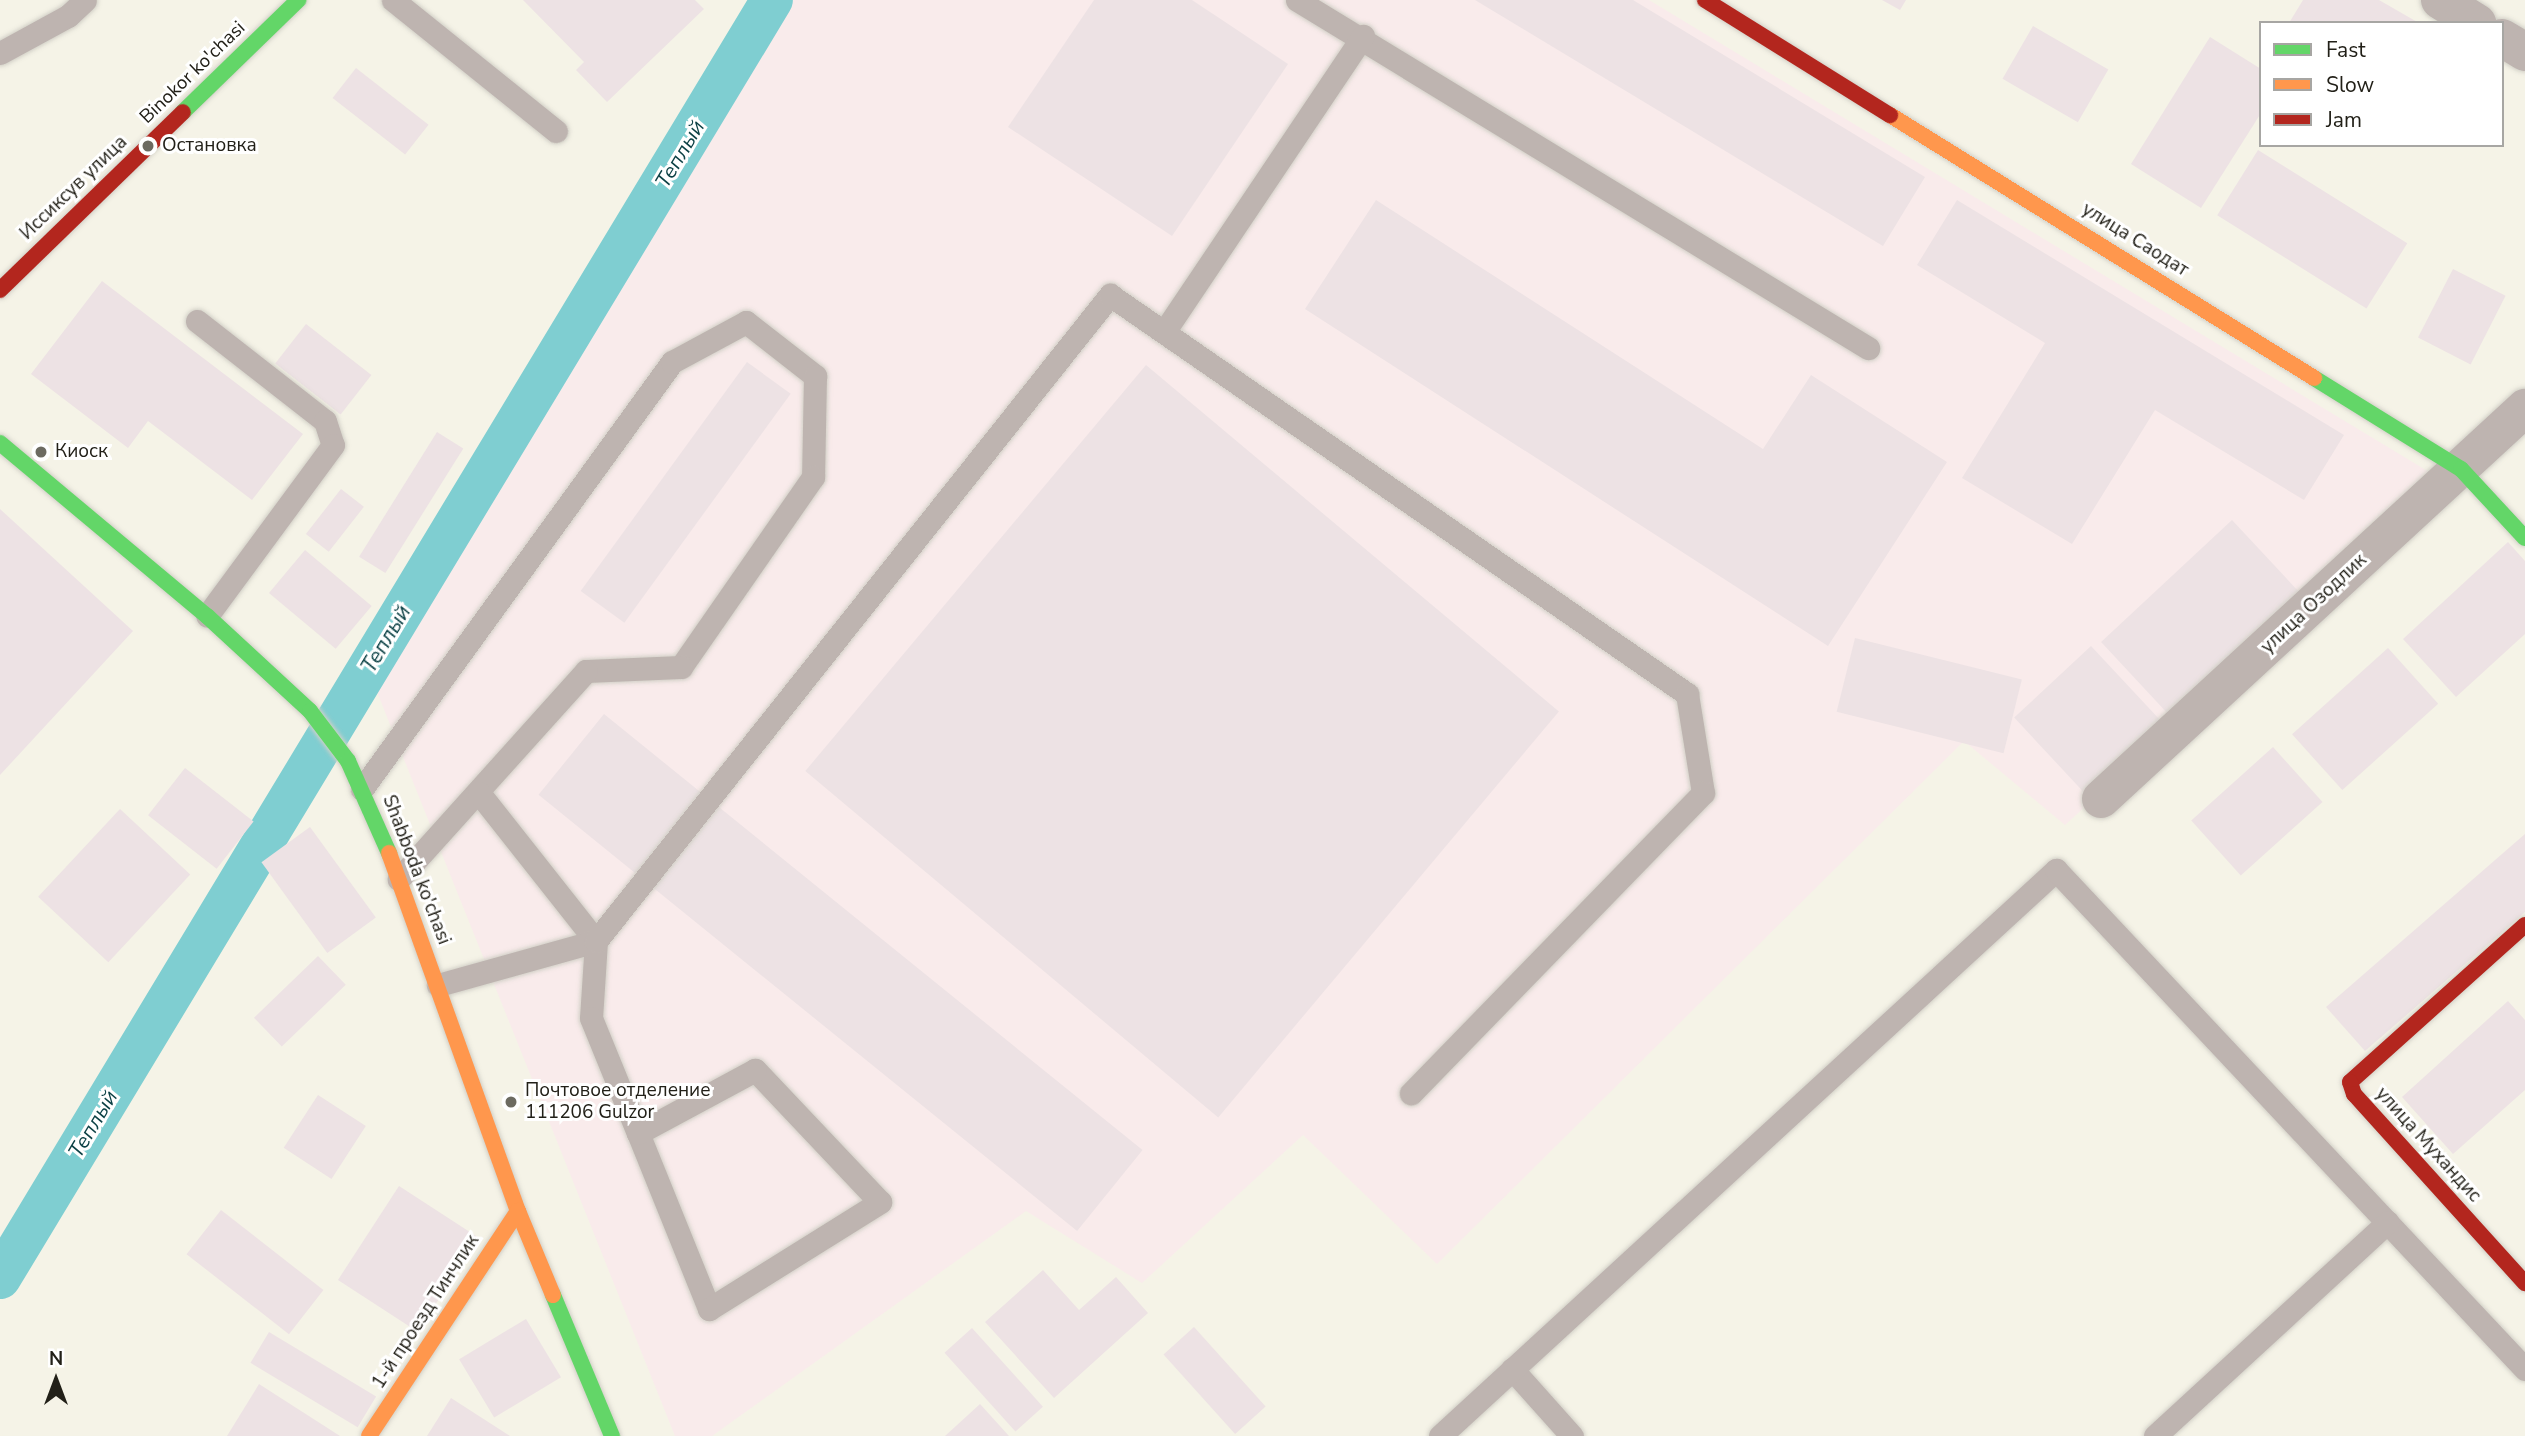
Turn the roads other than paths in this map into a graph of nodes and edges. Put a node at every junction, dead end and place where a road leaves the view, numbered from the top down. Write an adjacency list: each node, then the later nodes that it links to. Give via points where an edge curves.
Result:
1 (85, 0): 11 (lane, via 68,16)
2 (298, 0): 13 (street, Binokor ko'chasi)
3 (393, 0): 12 (lane)
4 (1297, 0): 8 (lane)
5 (1705, 0): 20 (street, улица Саодат)
6 (2440, 0): 7 (street)
7 (2474, 21)
8 (1363, 36): 16 (lane); 17 (lane)
9 (2504, 39): 10 (street)
10 (2525, 52)
11 (0, 53)
12 (556, 131)
13 (148, 146): 14 (street, Иссиксув улица)
14 (0, 290)
15 (197, 321): 22 (lane, via 325,421 333,445)
16 (1164, 332): 28 (lane, via 1110,295); 30 (lane, via 1687,694 1703,793)
17 (1868, 348)
18 (2525, 408): 20 (street, улица Озодлик)
19 (0, 443): 22 (street, Shabboda ko'chasi)
20 (2461, 469): 21 (street, улица Саодат); 25 (street, улица Озодлик)
21 (2525, 538)
22 (207, 616): 23 (street, Shabboda ko'chasi, via 310,711 331,735)
23 (362, 789): 24 (lane, via 672,362 746,323 815,376 813,477 681,667 586,671); 26 (street, Shabboda ko'chasi)
24 (479, 793): 26 (lane); 28 (lane)
25 (2101, 799)
26 (400, 880): 29 (street, Shabboda ko'chasi)
27 (2525, 925): 34 (street, улица Мухандис, via 2350,1082 2354,1094)
28 (596, 941): 29 (lane); 31 (lane, via 591,1018)
29 (438, 985): 32 (street, Shabboda ko'chasi)
30 (1412, 1093)
31 (638, 1133): 31 (lane, via 709,1309 880,1202 755,1070)
32 (518, 1211): 37 (street, 1-й проезд Тинчлик); 38 (street, Shabboda ko'chasi)
33 (2388, 1223): 35 (lane, via 2056,870); 36 (lane); 41 (lane)
34 (2525, 1283)
35 (1512, 1369): 39 (lane); 40 (lane)
36 (2525, 1369)
37 (369, 1436)
38 (612, 1436)
39 (1440, 1436)
40 (1572, 1436)
41 (2155, 1436)

